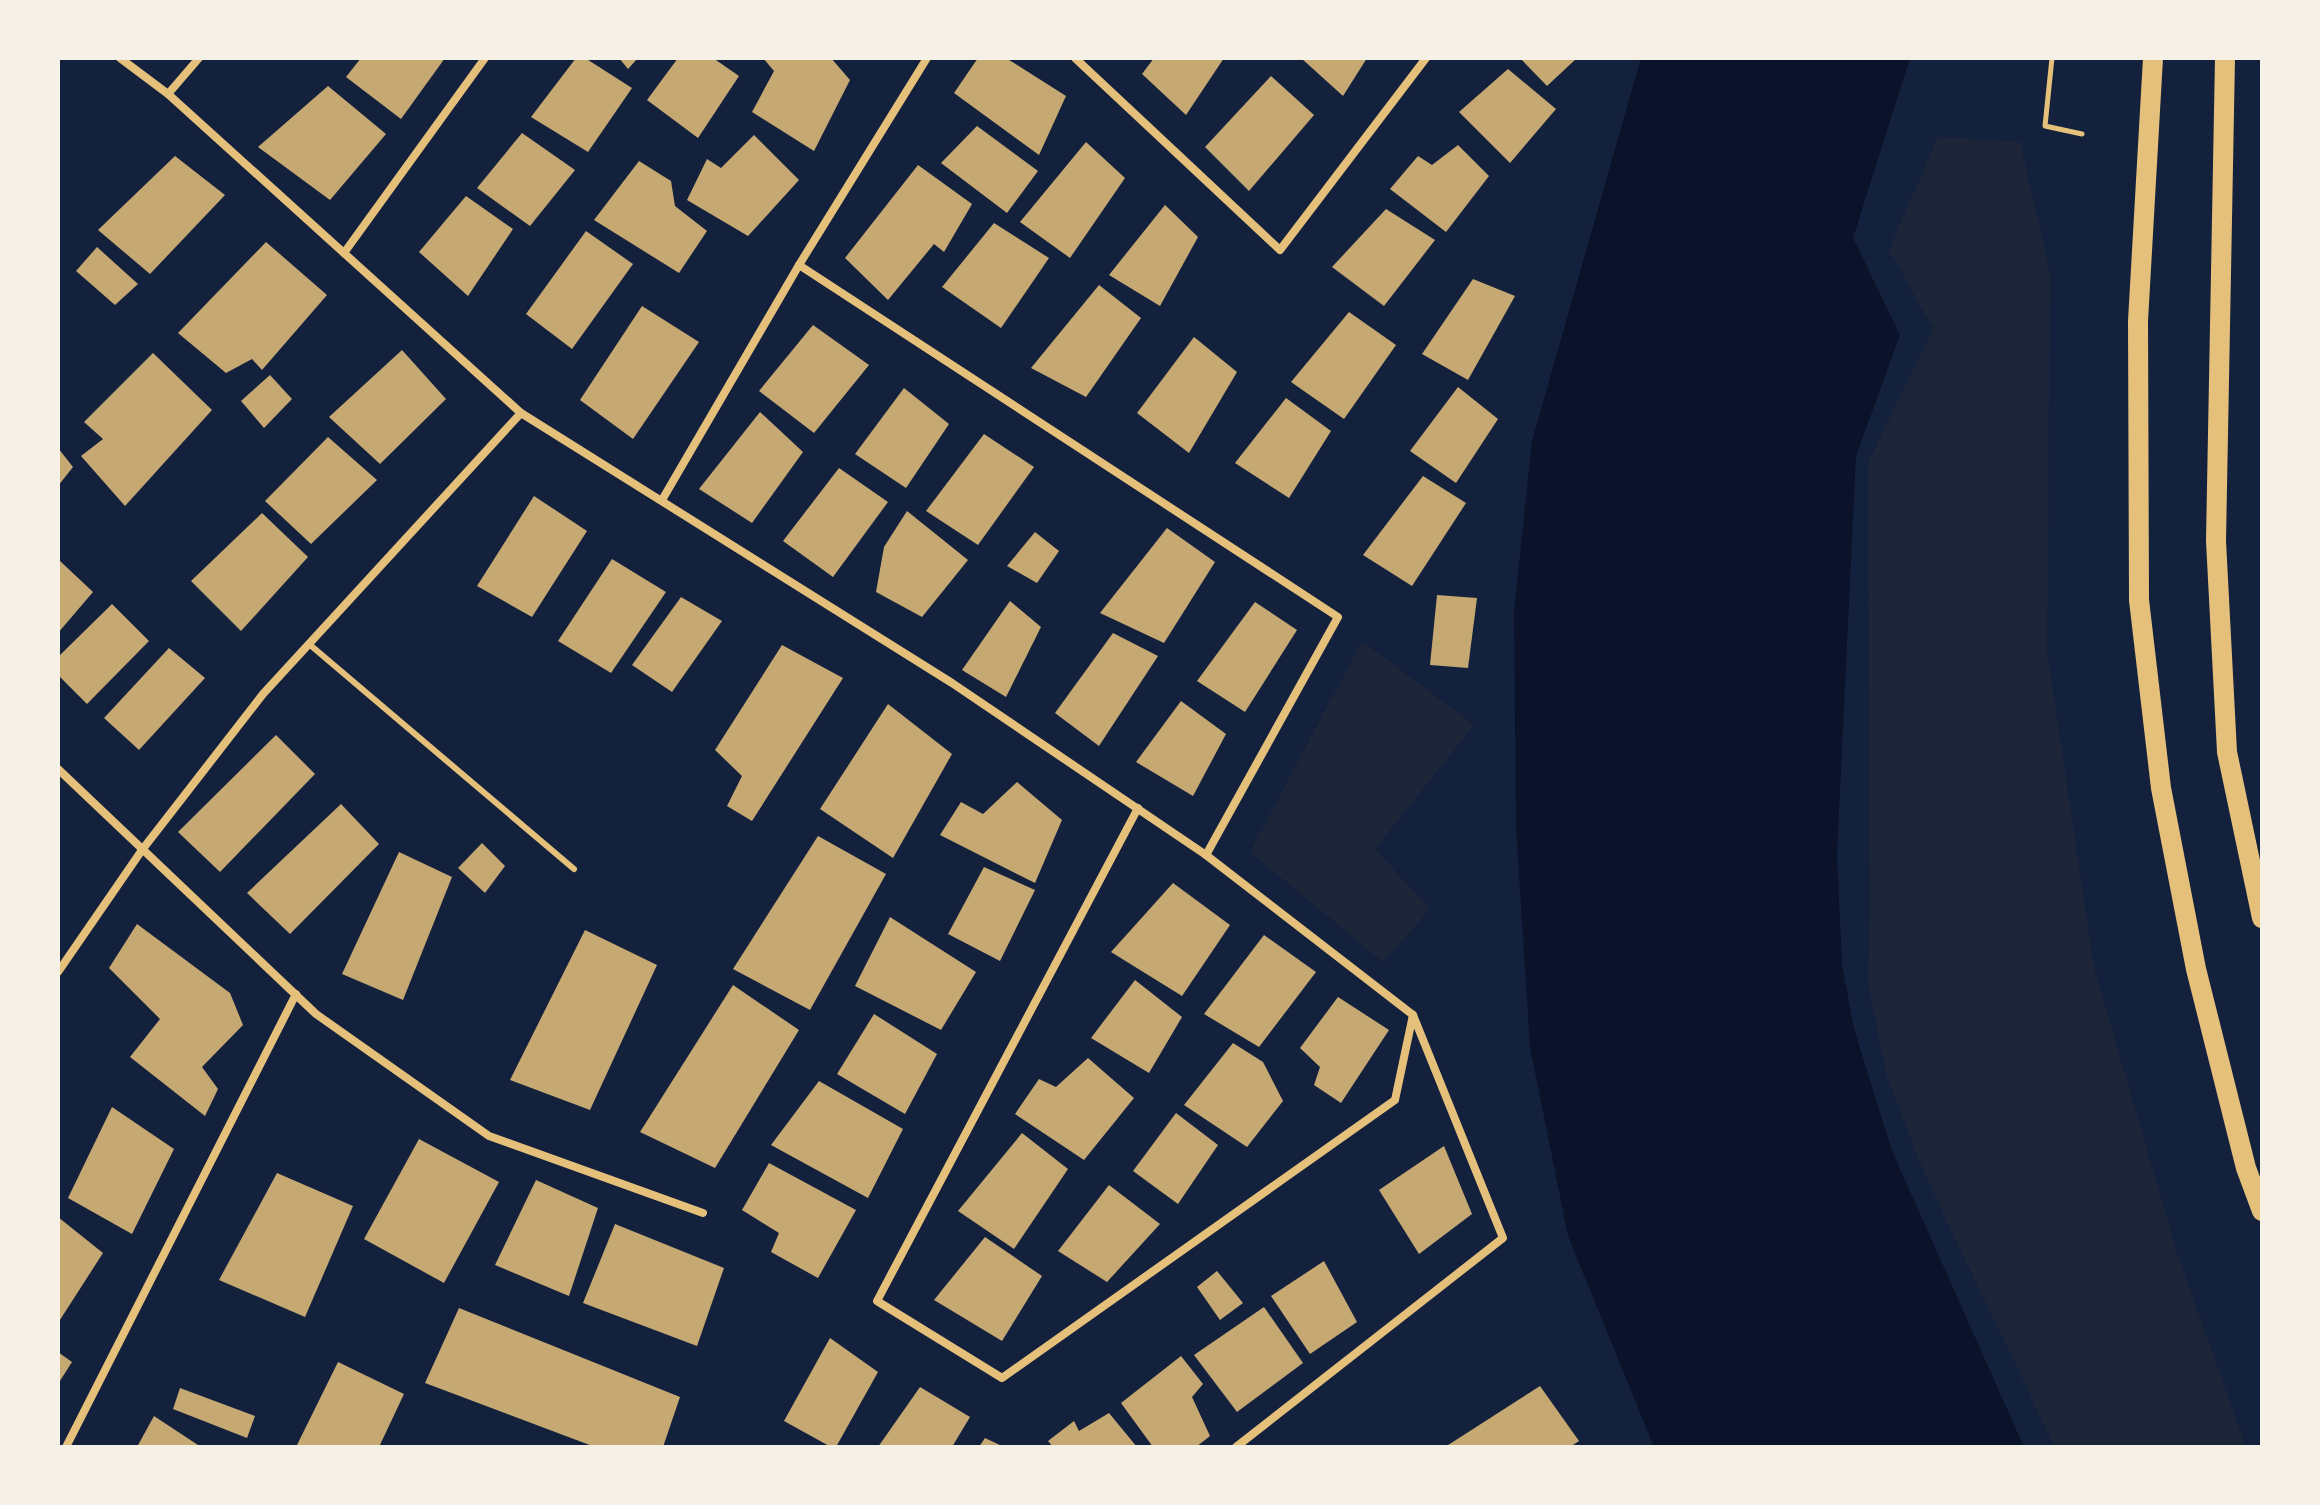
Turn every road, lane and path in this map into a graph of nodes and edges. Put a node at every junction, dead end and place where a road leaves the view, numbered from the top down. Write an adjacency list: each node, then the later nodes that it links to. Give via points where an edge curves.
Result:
1 (120, 58): 10 (street)
2 (199, 58): 10 (street)
3 (485, 58): 12 (street)
4 (927, 58): 13 (street)
5 (1075, 58): 6 (street, via 1280,250)
6 (1426, 58)
7 (2052, 58): 11 (path, via 2045,126)
8 (2153, 58): 26 (main road, via 2138,321 2139,600 2161,788 2196,969 2246,1168)
9 (2225, 58): 22 (main road, via 2216,541 2227,752)
10 (168, 94): 12 (street)
11 (2082, 134)
12 (344, 253): 14 (street)
13 (799, 265): 15 (street); 20 (street, via 1338,617)
14 (521, 413): 15 (street); 16 (street)
15 (662, 500): 18 (street)
16 (309, 644): 19 (street, via 263,694); 21 (lane)
17 (58, 769): 19 (street)
18 (1138, 808): 20 (street); 25 (street, via 877,1301 1002,1378 1395,1100)
19 (142, 850): 23 (street); 24 (street)
20 (1206, 855): 25 (street)
21 (574, 869)
22 (2262, 918)
23 (58, 972)
24 (296, 994): 27 (street, via 316,1014 489,1136); 28 (street)
25 (1413, 1015): 29 (street, via 1503,1238)
26 (2262, 1211)
27 (703, 1213)
28 (66, 1447)
29 (1236, 1447)

